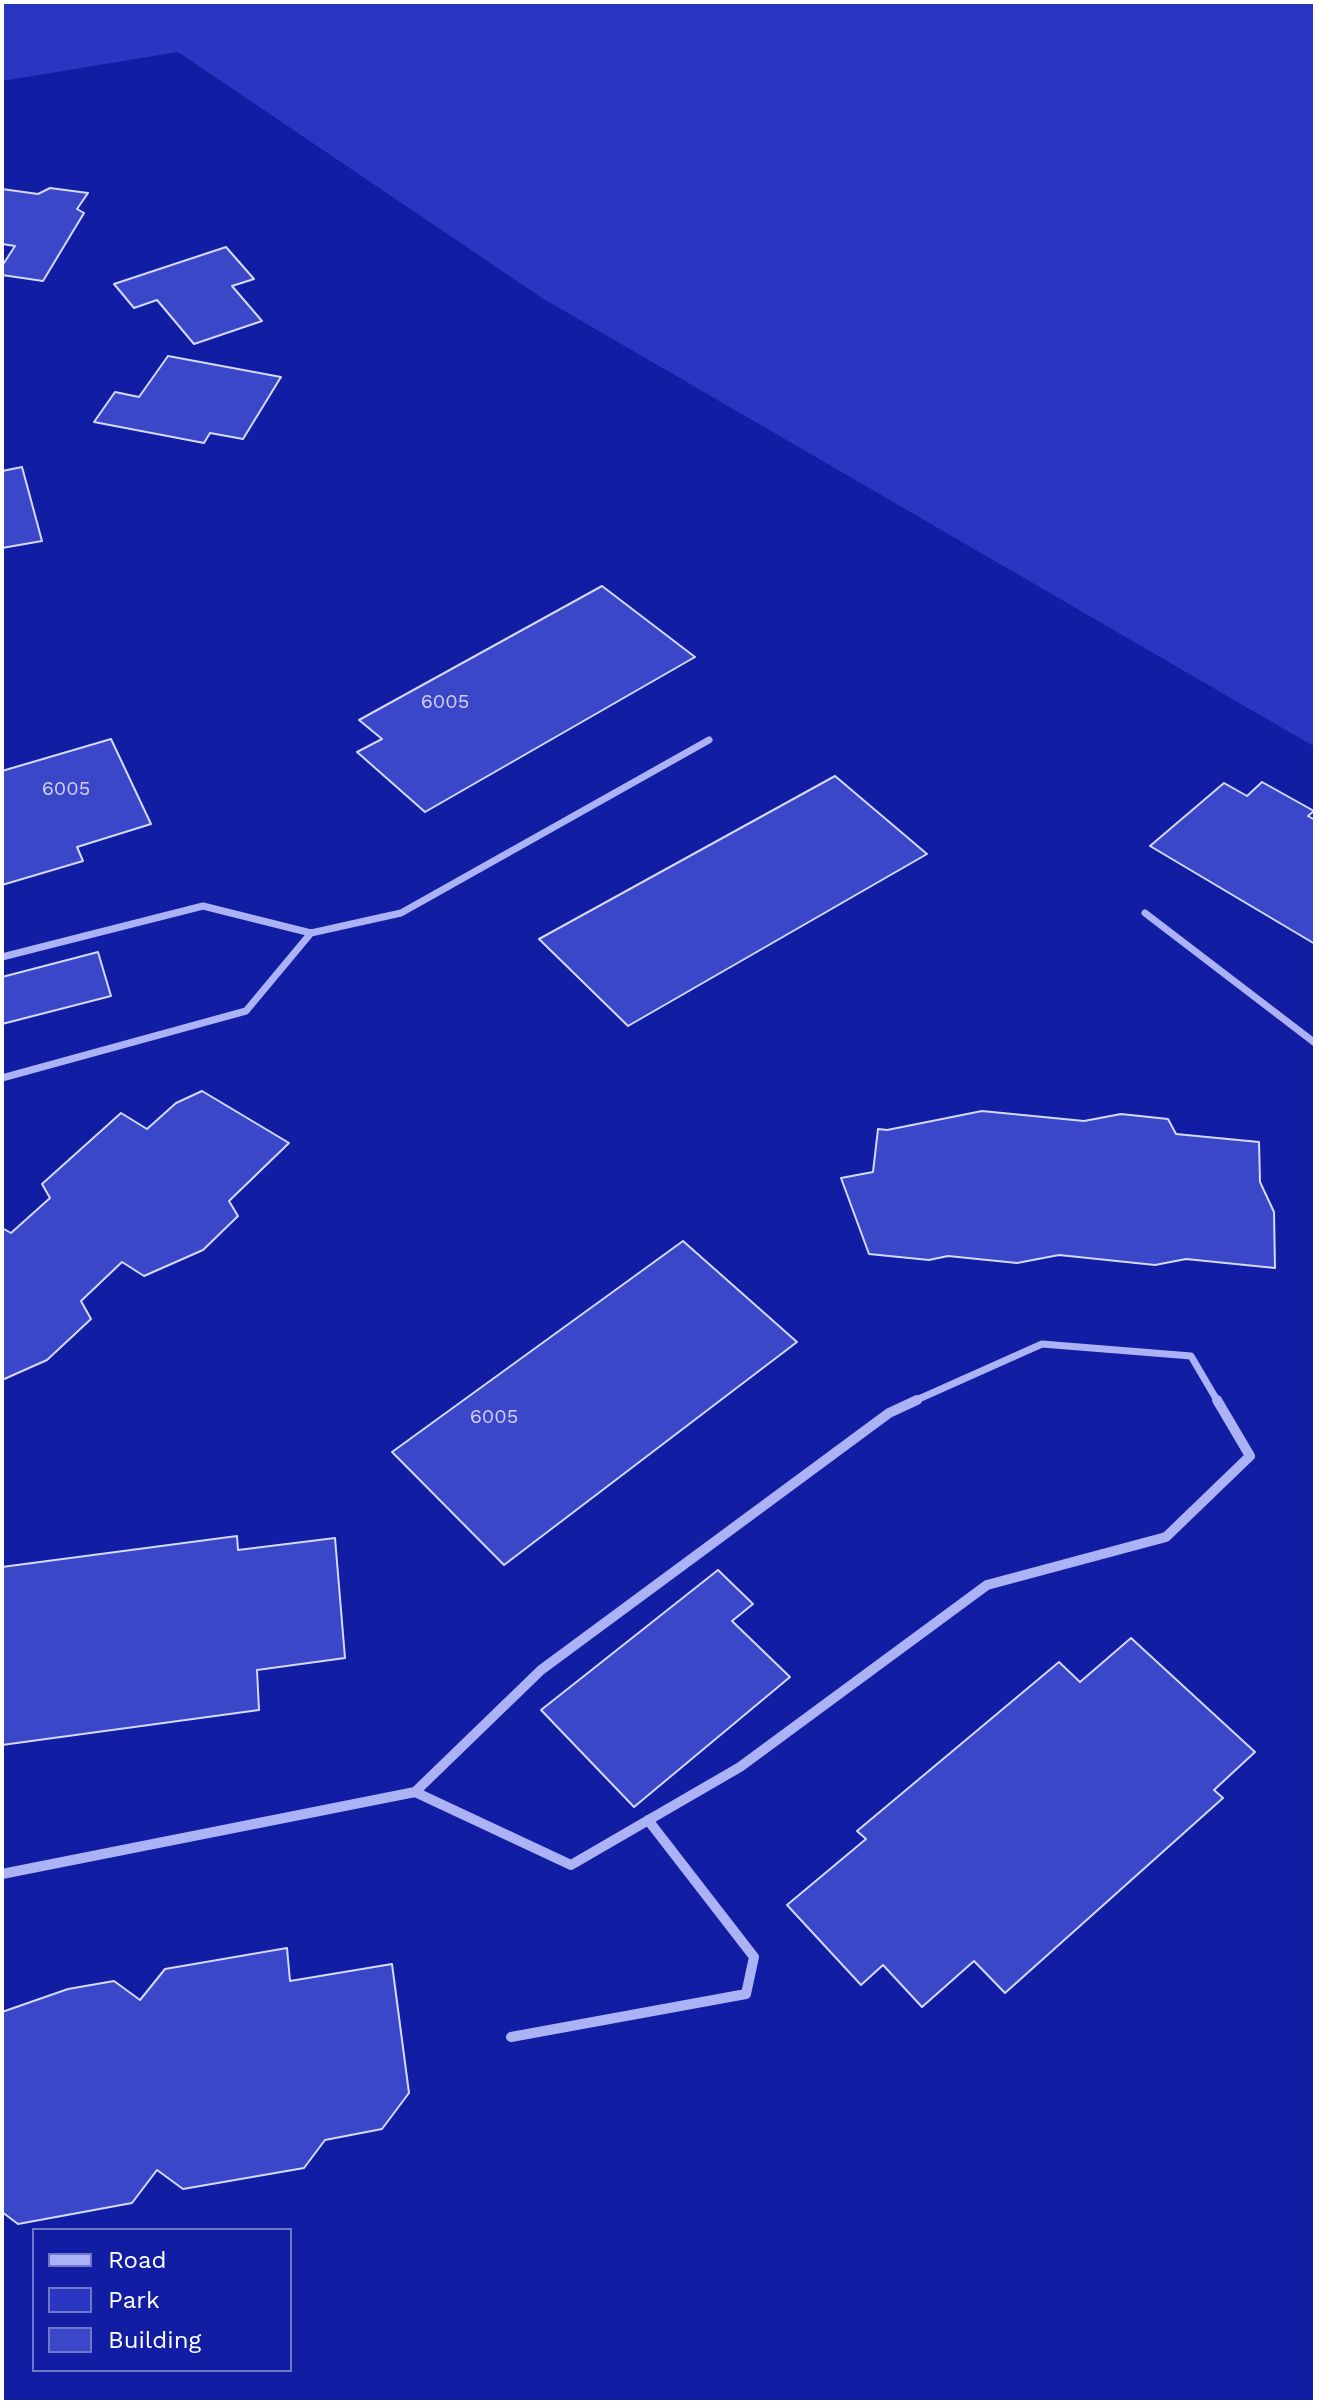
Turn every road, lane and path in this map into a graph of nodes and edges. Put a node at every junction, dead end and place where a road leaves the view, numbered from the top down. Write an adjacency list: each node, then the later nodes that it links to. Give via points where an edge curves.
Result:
1 (709, 740): 3 (street, via 401,913)
2 (1145, 913): 5 (street)
3 (311, 933): 4 (street, via 203,906); 6 (street, via 246,1011)
4 (2, 957)
5 (1315, 1043)
6 (2, 1078)
7 (415, 1792): 8 (street, via 571,1865); 8 (street, via 541,1670 889,1413 1042,1344 1191,1356 1250,1456 1166,1537 987,1585 740,1767); 9 (street)
8 (648, 1820): 10 (street, via 754,1957 746,1994)
9 (2, 1874)
10 (511, 2037)

